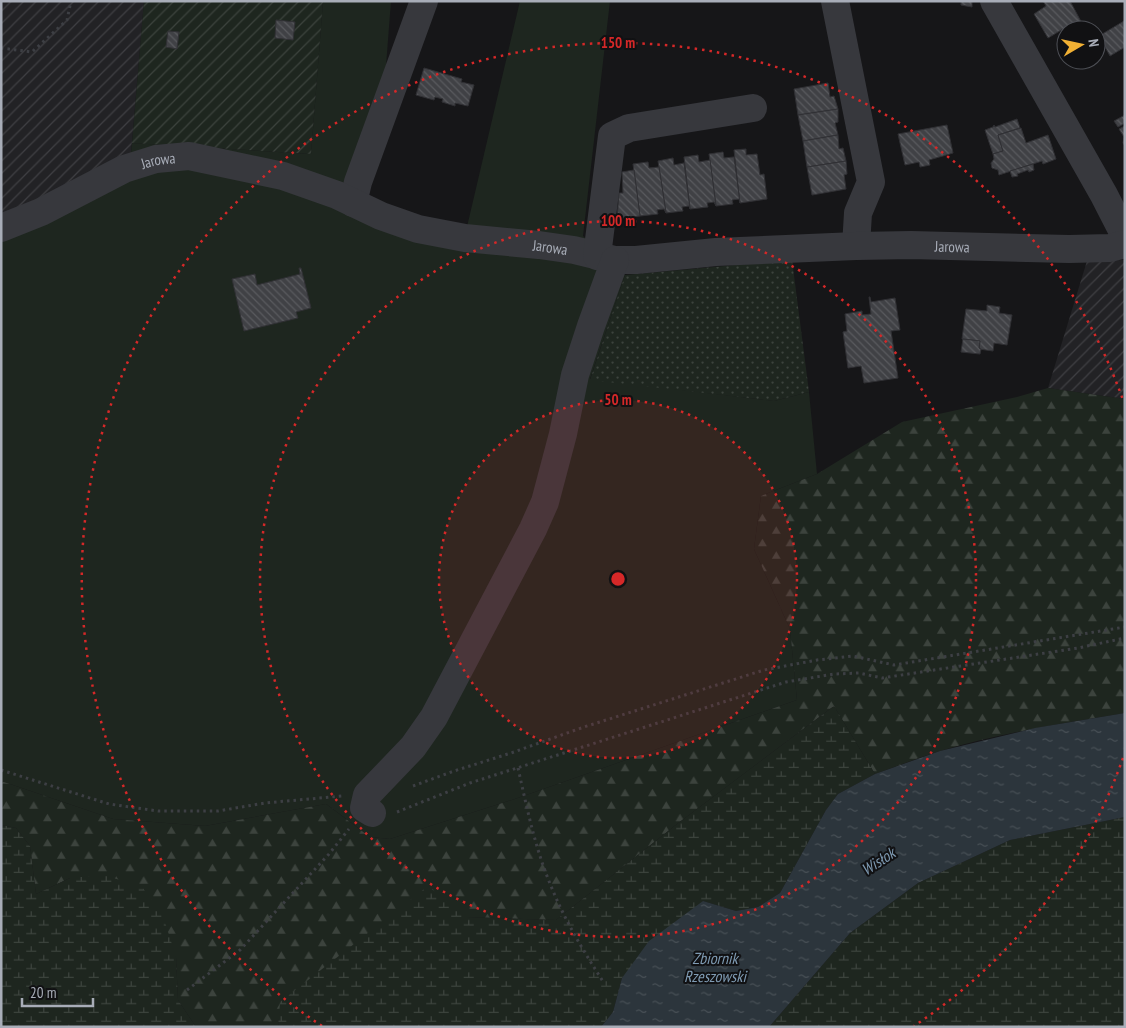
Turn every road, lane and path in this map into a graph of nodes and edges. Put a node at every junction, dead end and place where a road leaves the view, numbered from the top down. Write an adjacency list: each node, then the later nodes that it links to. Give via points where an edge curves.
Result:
1 (71, 1): 5 (path, via 67,20 32,52)
2 (424, 1): 7 (street)
3 (835, 1): 11 (street, via 871,182 858,213)
4 (994, 1): 9 (street)
5 (1, 48)
6 (753, 108): 12 (street, via 629,128 612,136)
7 (353, 203): 8 (street, Jarowa, via 283,176 189,156 156,159 124,169 41,212); 12 (street, Jarowa, via 418,230 539,245)
8 (1, 228)
9 (1125, 236)
10 (1125, 244): 11 (street, Jarowa, via 1069,250)
11 (856, 246): 12 (street, Jarowa, via 716,252 636,260)
12 (606, 258): 18 (street, via 545,502 533,530 434,717)
13 (1125, 627): 17 (path, via 894,665 853,656 764,670 584,727)
14 (1125, 638): 15 (path, via 882,678 858,673 834,674 786,682)
15 (518, 768): 18 (path, via 385,816); 19 (path, via 536,845 551,885 573,933)
16 (1, 770): 18 (path, via 108,804 158,811 218,811 304,799)
17 (412, 787)
18 (368, 806): 20 (path, via 329,854 240,950)
19 (604, 984)
20 (187, 990)

